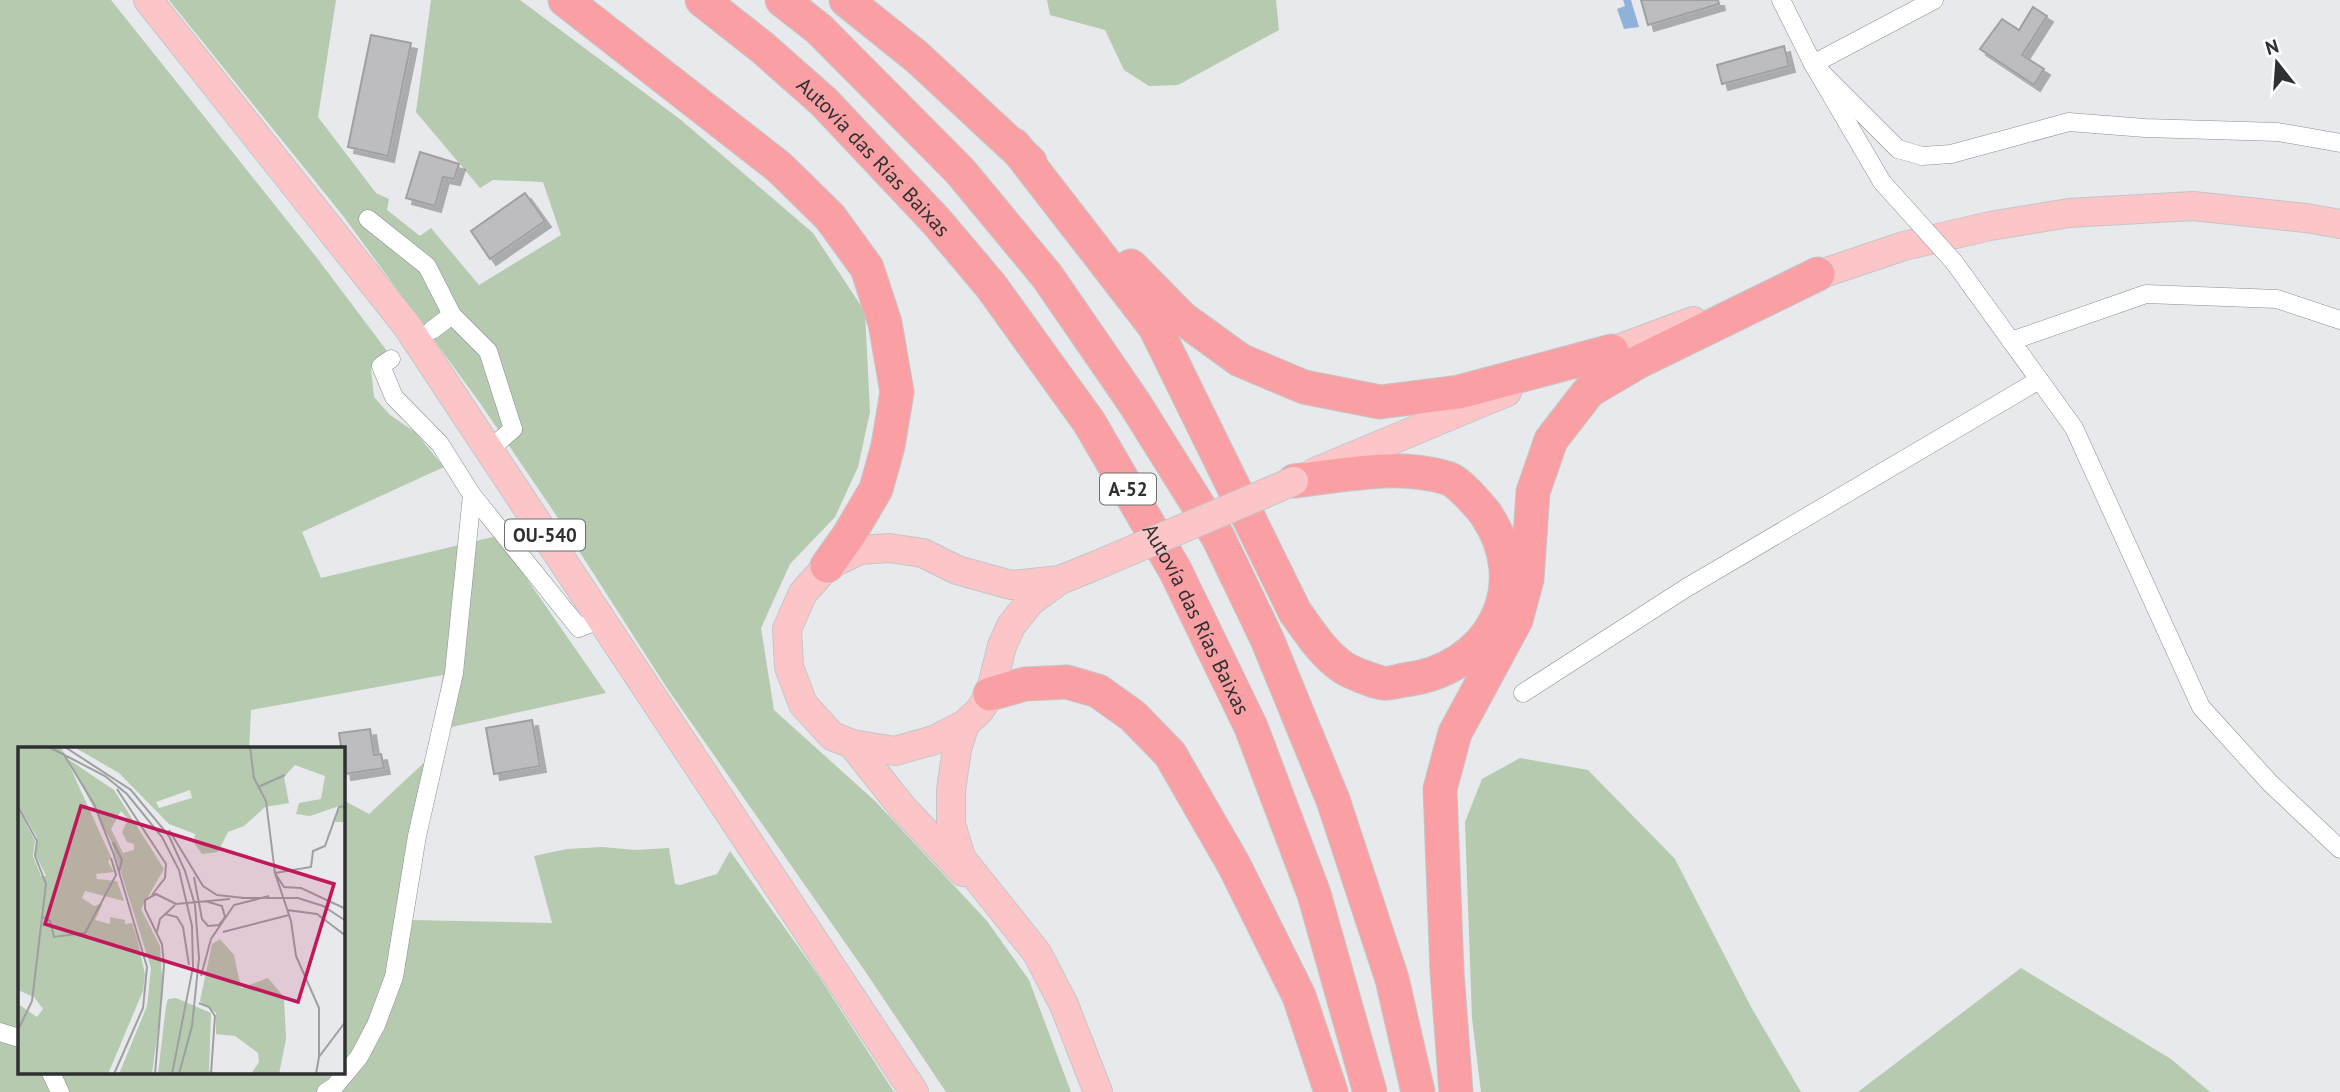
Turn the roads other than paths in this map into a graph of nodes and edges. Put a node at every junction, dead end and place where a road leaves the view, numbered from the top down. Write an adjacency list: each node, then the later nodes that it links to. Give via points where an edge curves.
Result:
1 (148, 0): 21 (main road, OU-540, via 407,326)
2 (565, 0): 24 (highway, via 779,167 830,217 867,268 885,323 897,392 876,489)
3 (702, 0): 43 (highway, Autovía das Rías Baixas / A-52, via 824,102 937,222 1089,422 1175,570 1251,727 1314,894)
4 (782, 0): 44 (highway, A-52, via 819,29 960,171 1047,276 1218,537 1267,639 1333,800 1392,979)
5 (846, 0): 10 (highway)
6 (1781, 0): 8 (street)
7 (1934, 0): 8 (street)
8 (1813, 64): 9 (street, via 1898,149 1922,156 1951,154 2069,122 2278,132); 17 (street, bridge, via 1882,183 1954,262)
9 (2340, 144)
10 (1014, 145): 18 (highway, via 1182,318 1240,360 1304,387 1380,402 1459,392); 22 (highway, via 1155,327 1295,612 1317,643 1344,668 1383,683 1424,678 1478,648 1495,623 1505,593 1506,561 1498,533 1480,506 1451,478 1403,469)
11 (368, 219): 14 (street, via 427,266)
12 (2340, 224): 13 (main road, via 2193,206 2069,213 1904,246)
13 (1818, 274): 18 (main road); 45 (highway, via 1638,362 1589,391 1551,440 1533,492 1527,579 1516,620 1455,733 1440,789)
14 (452, 315): 16 (street); 21 (street, via 488,351 513,429)
15 (2340, 320): 17 (street, via 2277,299 2146,294)
16 (432, 330)
17 (2011, 341): 20 (street)
18 (1612, 351): 22 (main road)
19 (391, 359): 23 (street, via 382,366 394,397 440,444)
20 (2039, 380): 27 (street, via 1686,588); 31 (street, via 2074,428 2201,707 2270,783)
21 (489, 450): 26 (main road, OU-540)
22 (1294, 481): 25 (main road, bridge)
23 (472, 495): 26 (street, via 579,628); 36 (street, via 454,673 417,836 394,976 376,1025)
24 (827, 566): 25 (main road, via 860,550 889,548 923,553 957,570 1011,585); 30 (main road, via 803,593 787,629 789,667 803,704 832,736)
25 (1060, 580): 28 (main road, via 1030,602 1011,626)
26 (601, 620): 40 (main road, OU-540)
27 (1523, 692)
28 (990, 694): 29 (main road); 42 (highway, via 1025,684 1067,681 1098,691 1133,716 1170,754 1234,865 1299,996)
29 (965, 724): 30 (main road, via 934,740 895,751); 32 (main road, via 951,790 951,824 961,858)
30 (852, 744): 32 (main road, via 902,807)
31 (2340, 849)
32 (990, 897): 41 (main road, via 1037,953 1064,1005)
33 (0, 1032): 34 (street)
34 (18, 1038)
35 (51, 1074): 38 (street)
36 (345, 1074)
37 (345, 1074): 39 (street)
38 (60, 1092)
39 (326, 1092)
40 (914, 1092)
41 (1098, 1092)
42 (1331, 1092)
43 (1370, 1092)
44 (1418, 1092)
45 (1456, 1092)

